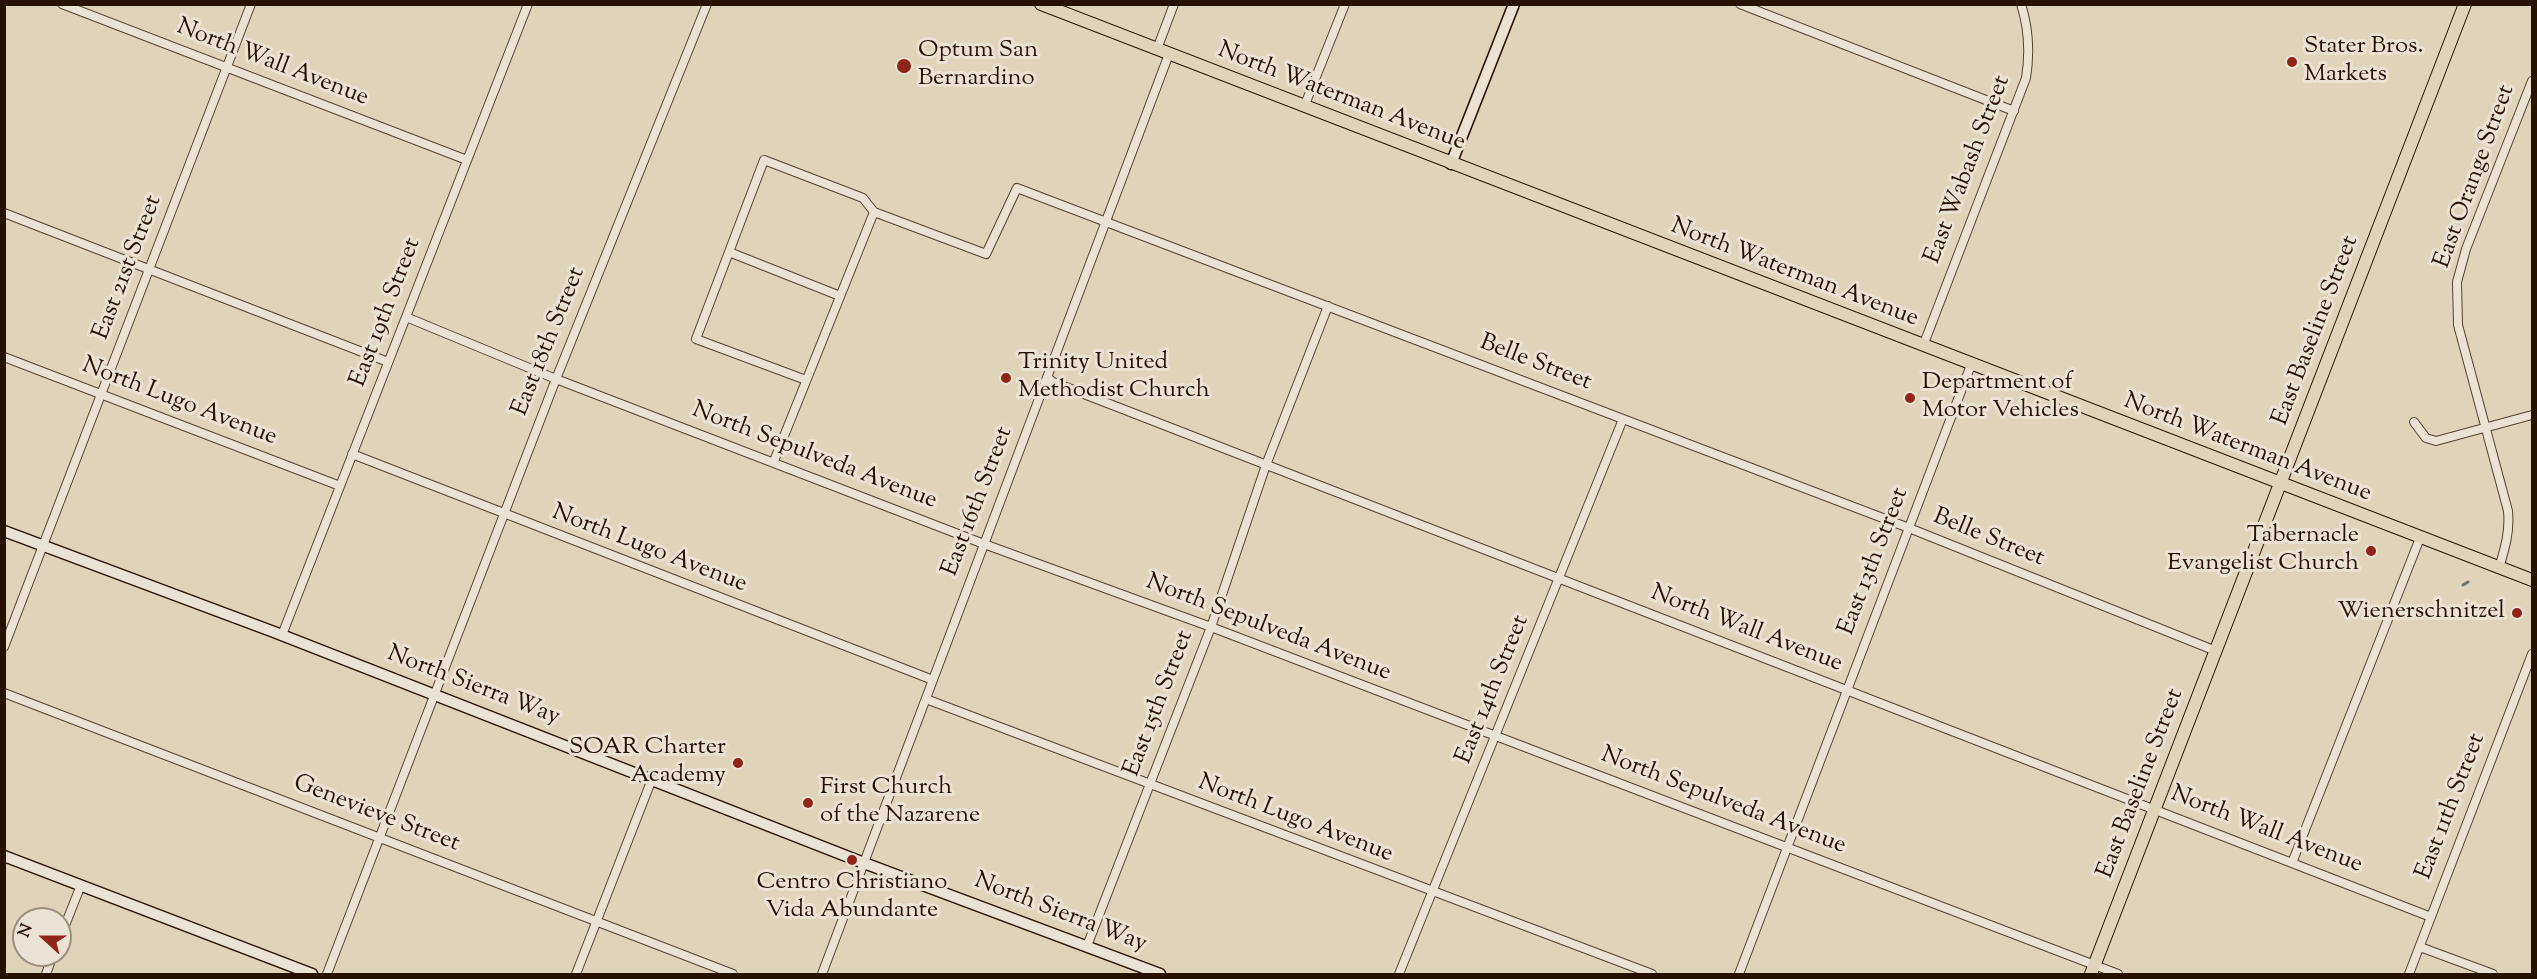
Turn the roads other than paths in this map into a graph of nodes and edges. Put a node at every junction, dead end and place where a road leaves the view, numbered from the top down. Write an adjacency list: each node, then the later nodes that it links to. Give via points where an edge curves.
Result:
1 (62, 4): 13 (street, North Wall Avenue)
2 (251, 4): 13 (street, East 21st Street)
3 (528, 4): 17 (street, East 19th Street)
4 (707, 4): 32 (street, East 18th Street)
5 (1041, 4): 12 (main road, North Waterman Avenue)
6 (1174, 4): 12 (street, East 16th Street)
7 (1344, 4): 15 (street)
8 (1514, 4): 18 (street)
9 (1740, 4): 16 (street)
10 (2021, 4): 16 (street, East Wabash Street, via 2029,58)
11 (2465, 4): 42 (main road, East Baseline Street)
12 (1163, 52): 15 (main road, North Waterman Avenue); 21 (street, East 16th Street)
13 (227, 67): 17 (street, North Wall Avenue); 23 (street, East 21st Street)
14 (2532, 81): 38 (street, East Orange Street, via 2466,249 2457,282 2458,325)
15 (1304, 107): 18 (main road, North Waterman Avenue)
16 (2014, 111): 27 (street, East Wabash Street)
17 (467, 160): 26 (street, East 19th Street)
18 (1451, 164): 27 (main road, North Waterman Avenue)
19 (874, 212): 21 (street, Belle Street, via 986,254 1017,188); 22 (street, via 863,198 764,160); 24 (street)
20 (4, 213): 23 (street)
21 (1106, 222): 25 (street, Belle Street); 31 (street, East 16th Street)
22 (729, 252): 24 (street); 33 (street, via 696,339)
23 (149, 270): 29 (street); 34 (street, East 21st Street)
24 (840, 296): 33 (street)
25 (1328, 306): 36 (street, Belle Street); 41 (street, East 15th Street)
26 (406, 317): 29 (street, East 19th Street); 32 (street, North Sepulveda Avenue)
27 (1923, 346): 30 (main road, North Waterman Avenue)
28 (4, 357): 34 (street, North Lugo Avenue)
29 (388, 363): 39 (street, East 19th Street)
30 (1971, 365): 42 (main road, North Waterman Avenue); 45 (street, East 13th Street)
31 (1047, 377): 41 (street, North Wall Avenue); 48 (street, East 16th Street)
32 (556, 379): 40 (street, North Sepulveda Avenue); 44 (street, East 18th Street)
33 (806, 380): 40 (street)
34 (102, 394): 43 (street, North Lugo Avenue); 49 (street, East 21st Street)
35 (2532, 415): 38 (street)
36 (1623, 419): 45 (street, Belle Street); 51 (street, East 14th Street)
37 (2414, 422): 38 (street, via 2419,432 2436,441)
38 (2487, 429): 50 (street, East Orange Street, via 2508,511 2509,527)
39 (352, 454): 43 (street, East 19th Street); 44 (street, North Lugo Avenue)
40 (774, 461): 48 (street, North Sepulveda Avenue)
41 (1266, 465): 51 (street, North Wall Avenue); 53 (street, East 15th Street)
42 (2280, 484): 47 (main road, North Waterman Avenue); 56 (main road, East Baseline Street)
43 (340, 486): 54 (street, East 19th Street)
44 (503, 514): 58 (street, North Lugo Avenue); 61 (street, East 18th Street)
45 (1909, 528): 56 (street, Belle Street); 59 (street, East 13th Street)
46 (4, 531): 49 (street, North Sierra Way)
47 (2420, 537): 50 (main road, North Waterman Avenue); 70 (street)
48 (984, 544): 53 (street, North Sepulveda Avenue); 58 (street, East 16th Street)
49 (44, 546): 54 (street, North Sierra Way); 55 (street, East 21st Street)
50 (2499, 568): 52 (main road, North Waterman Avenue)
51 (1560, 579): 59 (street, North Wall Avenue); 63 (street, East 14th Street)
52 (2532, 580)
53 (1211, 627): 63 (street, North Sepulveda Avenue); 65 (street, East 15th Street)
54 (282, 635): 61 (street, North Sierra Way)
55 (4, 647)
56 (2216, 651): 66 (main road, East Baseline Street)
57 (2532, 654): 75 (street, East 11th Street)
58 (933, 680): 62 (street, East 16th Street)
59 (1847, 690): 66 (street, North Wall Avenue); 68 (street, East 13th Street)
60 (4, 693): 67 (street, Genevieve Street)
61 (434, 695): 64 (street, North Sierra Way); 67 (street, East 18th Street)
62 (926, 699): 65 (street, North Lugo Avenue); 71 (street, East 16th Street)
63 (1496, 736): 68 (street, North Sepulveda Avenue); 73 (street, East 14th Street)
64 (652, 779): 71 (street, North Sierra Way); 76 (street)
65 (1149, 785): 73 (street, North Lugo Avenue); 77 (street, East 15th Street)
66 (2155, 809): 70 (street, North Wall Avenue); 79 (main road, East Baseline Street)
67 (380, 837): 76 (street, Genevieve Street); 82 (street, East 18th Street)
68 (1787, 847): 79 (street, North Sepulveda Avenue); 88 (street, East 13th Street)
69 (4, 856): 72 (street)
70 (2292, 862): 75 (street, North Wall Avenue)
71 (864, 863): 77 (street, North Sierra Way); 85 (street, East 16th Street)
72 (81, 885): 74 (street); 81 (street)
73 (1431, 892): 86 (street, East 14th Street); 87 (street, North Lugo Avenue)
74 (72, 908)
75 (2431, 916): 78 (street, East 11th Street)
76 (597, 922): 83 (street); 84 (street, Genevieve Street)
77 (1087, 946): 80 (street, North Sierra Way)
78 (2420, 947): 90 (street, East 11th Street); 91 (street)
79 (2093, 970): 89 (street, North Sepulveda Avenue)
80 (1160, 974)
81 (312, 975)
82 (327, 975)
83 (576, 975)
84 (733, 975)
85 (822, 975)
86 (1399, 975)
87 (1652, 975)
88 (1739, 975)
89 (2118, 975)
90 (2409, 975)
91 (2493, 975)

